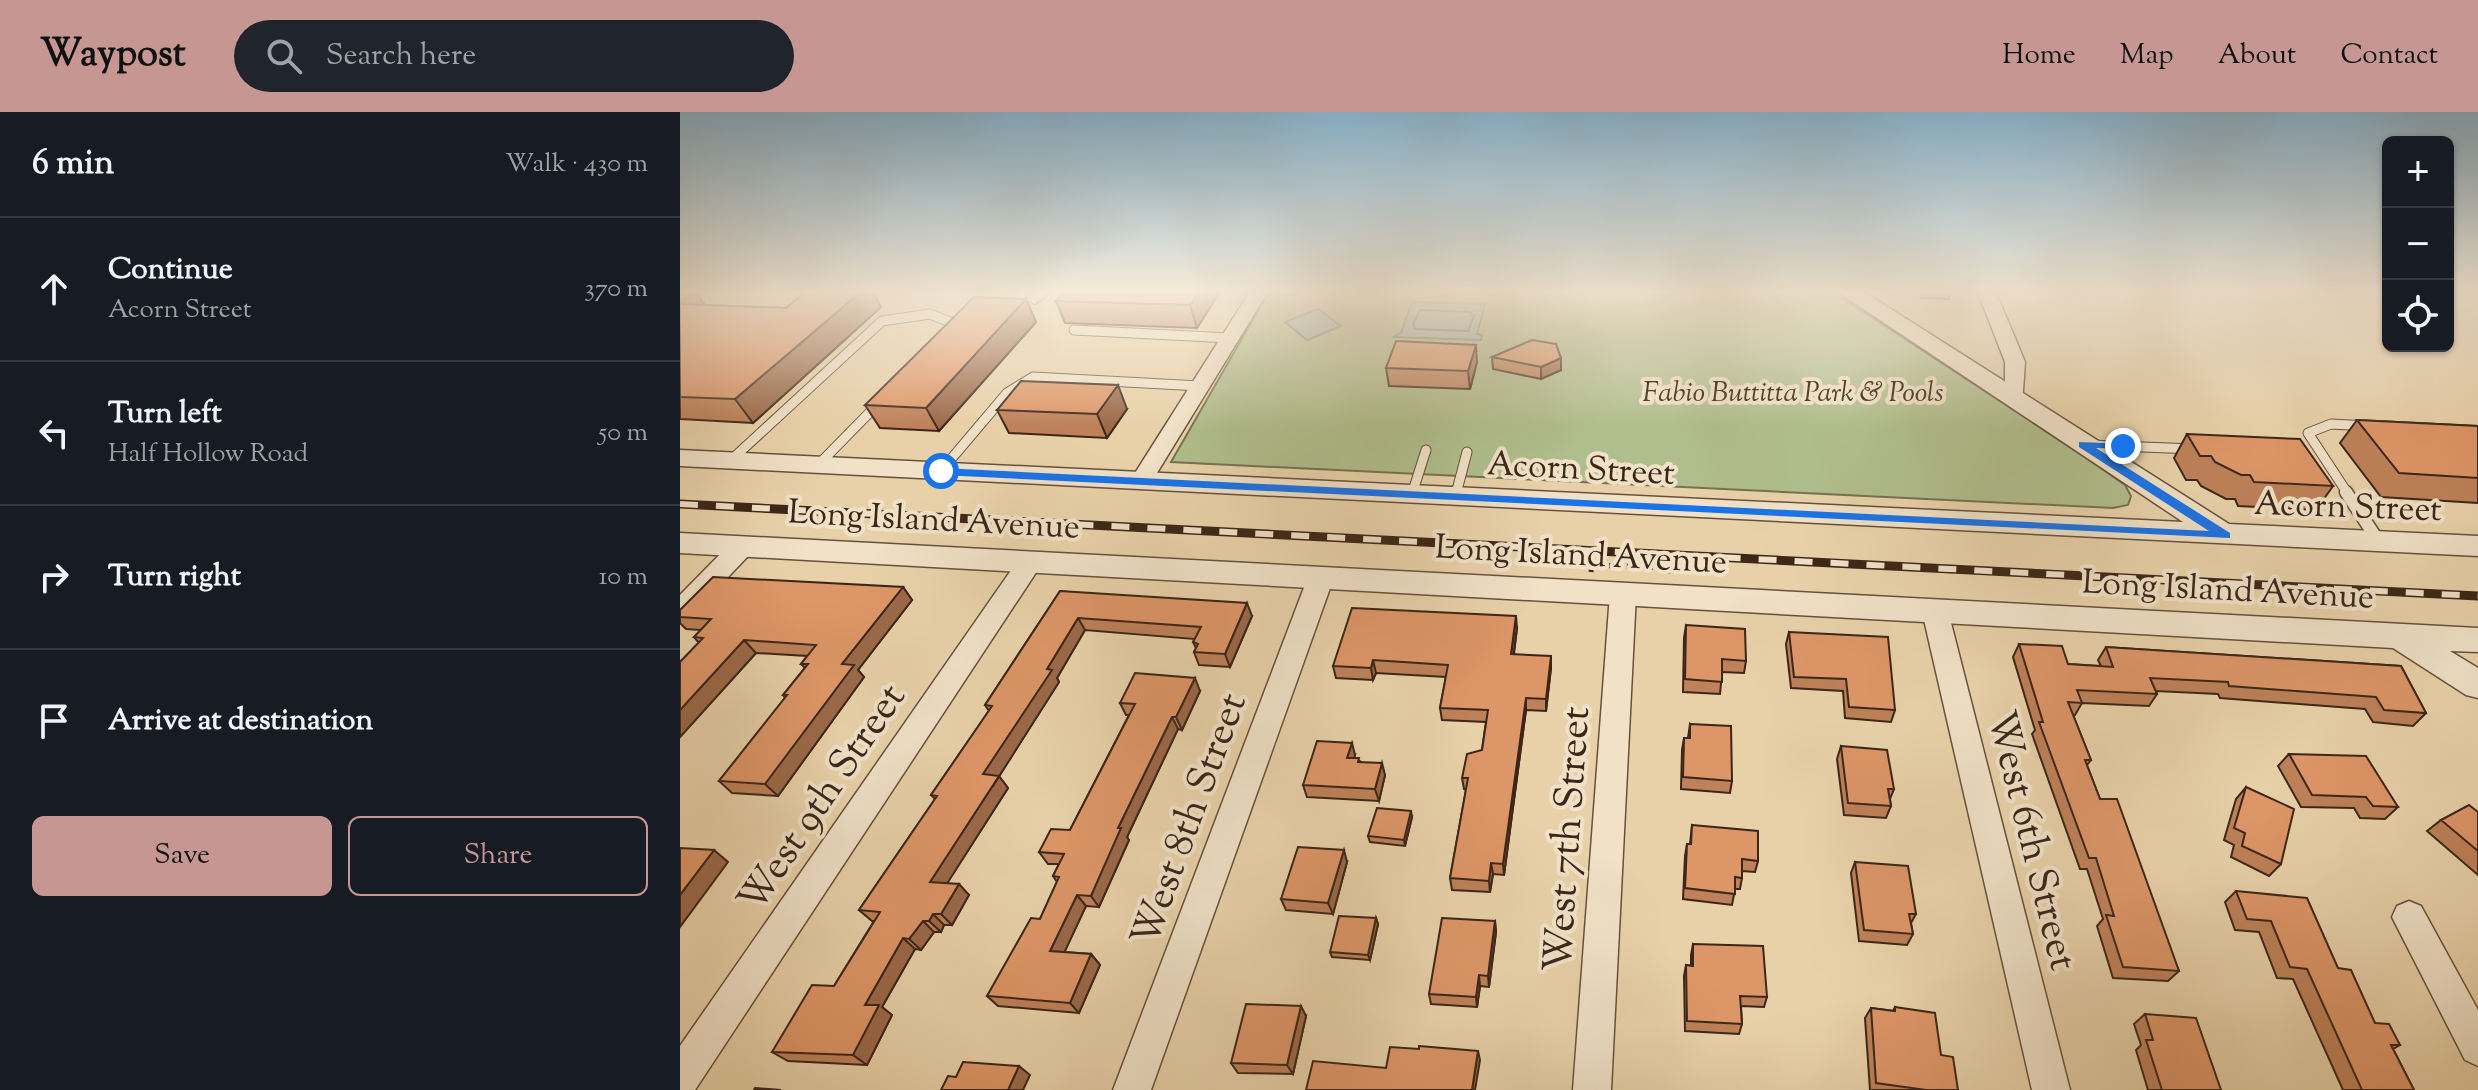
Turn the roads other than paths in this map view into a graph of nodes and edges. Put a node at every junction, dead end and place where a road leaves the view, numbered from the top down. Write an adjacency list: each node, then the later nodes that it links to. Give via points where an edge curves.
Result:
1 (866, 336): 17 (lane)
2 (945, 336): 7 (lane)
3 (1184, 336): 6 (lane)
4 (1916, 336): 10 (street)
5 (2004, 336): 10 (street, via 2015,362)
6 (1230, 338): 8 (street)
7 (941, 341)
8 (1200, 386): 19 (lane, via 1033,377 1007,393); 20 (street)
9 (888, 394): 18 (lane)
10 (2015, 400): 12 (street)
11 (2389, 427): 24 (lane, via 2331,424 2308,433)
12 (2083, 444): 14 (lane); 23 (street)
13 (1426, 450): 21 (lane)
14 (2215, 450)
15 (1467, 452): 22 (lane)
16 (680, 458): 17 (street, Acorn Street)
17 (730, 461): 18 (street, Acorn Street)
18 (818, 465): 19 (street, Acorn Street)
19 (941, 471): 20 (street, Acorn Street)
20 (1141, 481): 21 (street, Acorn Street)
21 (1412, 495): 22 (street, Acorn Street)
22 (1455, 497): 23 (street, Acorn Street)
23 (2226, 536): 24 (street, Acorn Street)
24 (2379, 542): 27 (street, Acorn Street)
25 (680, 543): 26 (street, Long Island Avenue)
26 (743, 546): 28 (street, Long Island Avenue); 31 (street)
27 (2478, 546)
28 (1030, 562): 29 (street, Long Island Avenue); 38 (street, West 9th Street)
29 (1321, 577): 30 (street, Long Island Avenue); 39 (street, West 8th Street)
30 (1623, 594): 32 (street, Long Island Avenue); 40 (street, West 7th Street)
31 (680, 611)
32 (1935, 611): 33 (street, Long Island Avenue); 41 (street, West 6th Street)
33 (2400, 636): 34 (street, Long Island Avenue); 35 (street)
34 (2478, 640)
35 (2478, 685)
36 (2409, 917): 37 (street)
37 (2478, 1047)
38 (680, 1079)
39 (1132, 1090)
40 (1592, 1090)
41 (2051, 1090)

